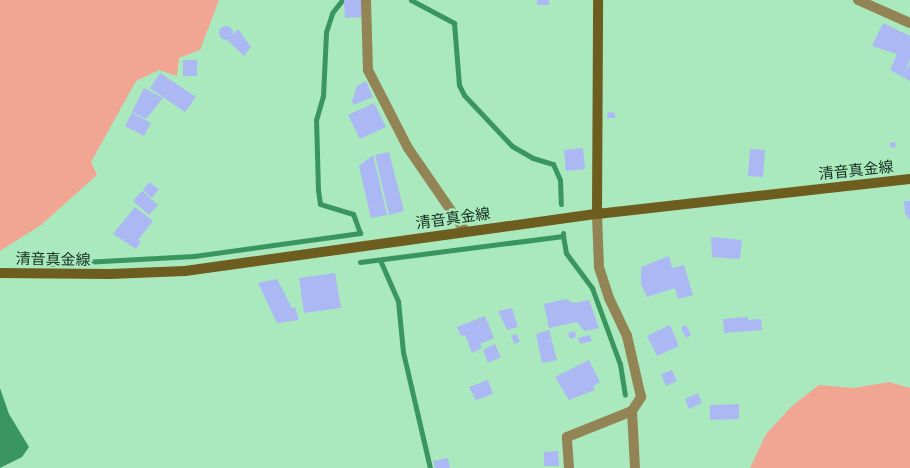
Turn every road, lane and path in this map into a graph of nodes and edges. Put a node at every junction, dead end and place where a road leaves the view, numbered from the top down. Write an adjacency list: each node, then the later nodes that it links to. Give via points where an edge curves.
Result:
1 (366, 0): 7 (street, via 368,70 408,148)
2 (598, 0): 6 (main road)
3 (858, 0): 4 (street)
4 (910, 23)
5 (910, 179): 6 (main road, 清音真金線)
6 (597, 214): 7 (main road, 清音真金線); 9 (street, via 600,267 608,298 627,336 641,397)
7 (466, 230): 8 (main road, 清音真金線, via 185,271)
8 (0, 273)
9 (632, 411): 10 (street, via 567,437); 11 (street)
10 (569, 468)
11 (635, 468)

